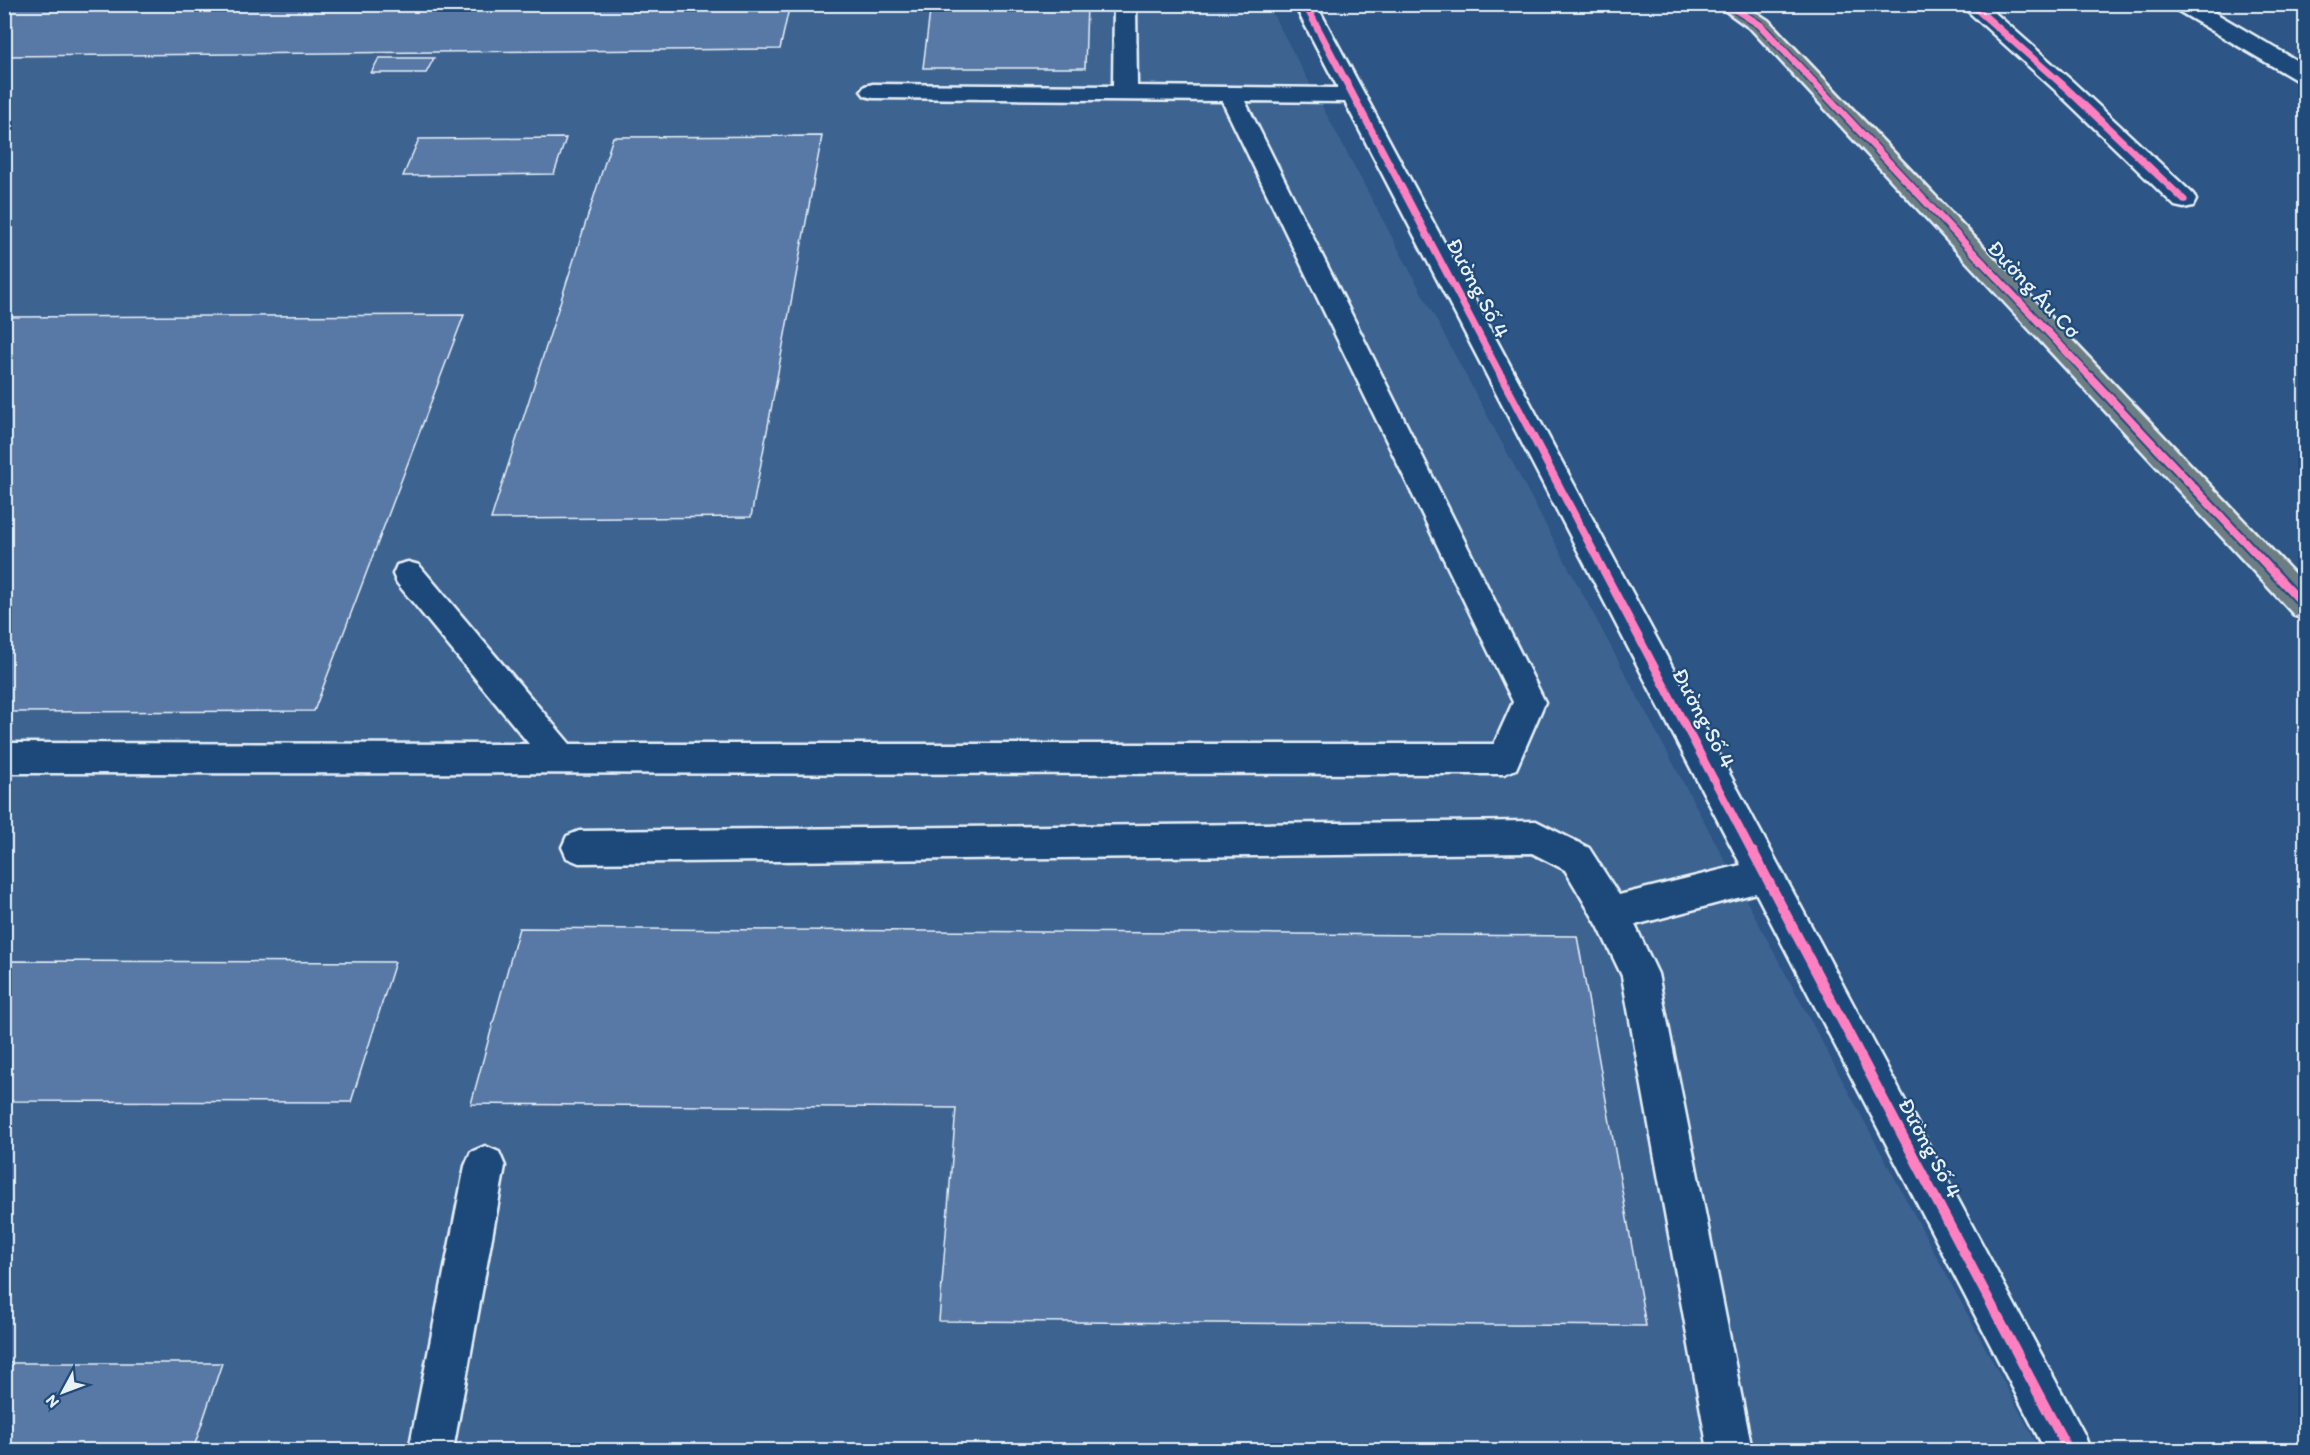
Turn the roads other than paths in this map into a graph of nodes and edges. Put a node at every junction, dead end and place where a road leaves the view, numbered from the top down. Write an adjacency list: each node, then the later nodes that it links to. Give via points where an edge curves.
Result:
1 (1125, 4): 8 (street)
2 (1305, 4): 10 (street, Đường Số 4)
3 (1727, 4): 13 (main road, Đường Âu Cơ, via 1760,25)
4 (1971, 4): 11 (street)
5 (2182, 4): 6 (street)
6 (2306, 76)
7 (873, 91): 8 (street)
8 (1125, 93): 9 (street)
9 (1230, 94): 10 (street); 15 (street, via 1529,702 1504,759)
10 (1354, 95): 17 (street, Đường Số 4)
11 (2184, 200)
12 (408, 574): 15 (street)
13 (2300, 593)
14 (4, 758): 15 (street)
15 (561, 758)
16 (579, 847): 18 (street, via 1536,837 1577,859)
17 (1764, 875): 18 (street); 22 (street, Đường Số 4)
18 (1611, 914): 21 (street, via 1640,974)
19 (485, 1166): 20 (street)
20 (431, 1450)
21 (1730, 1450)
22 (2068, 1450)

